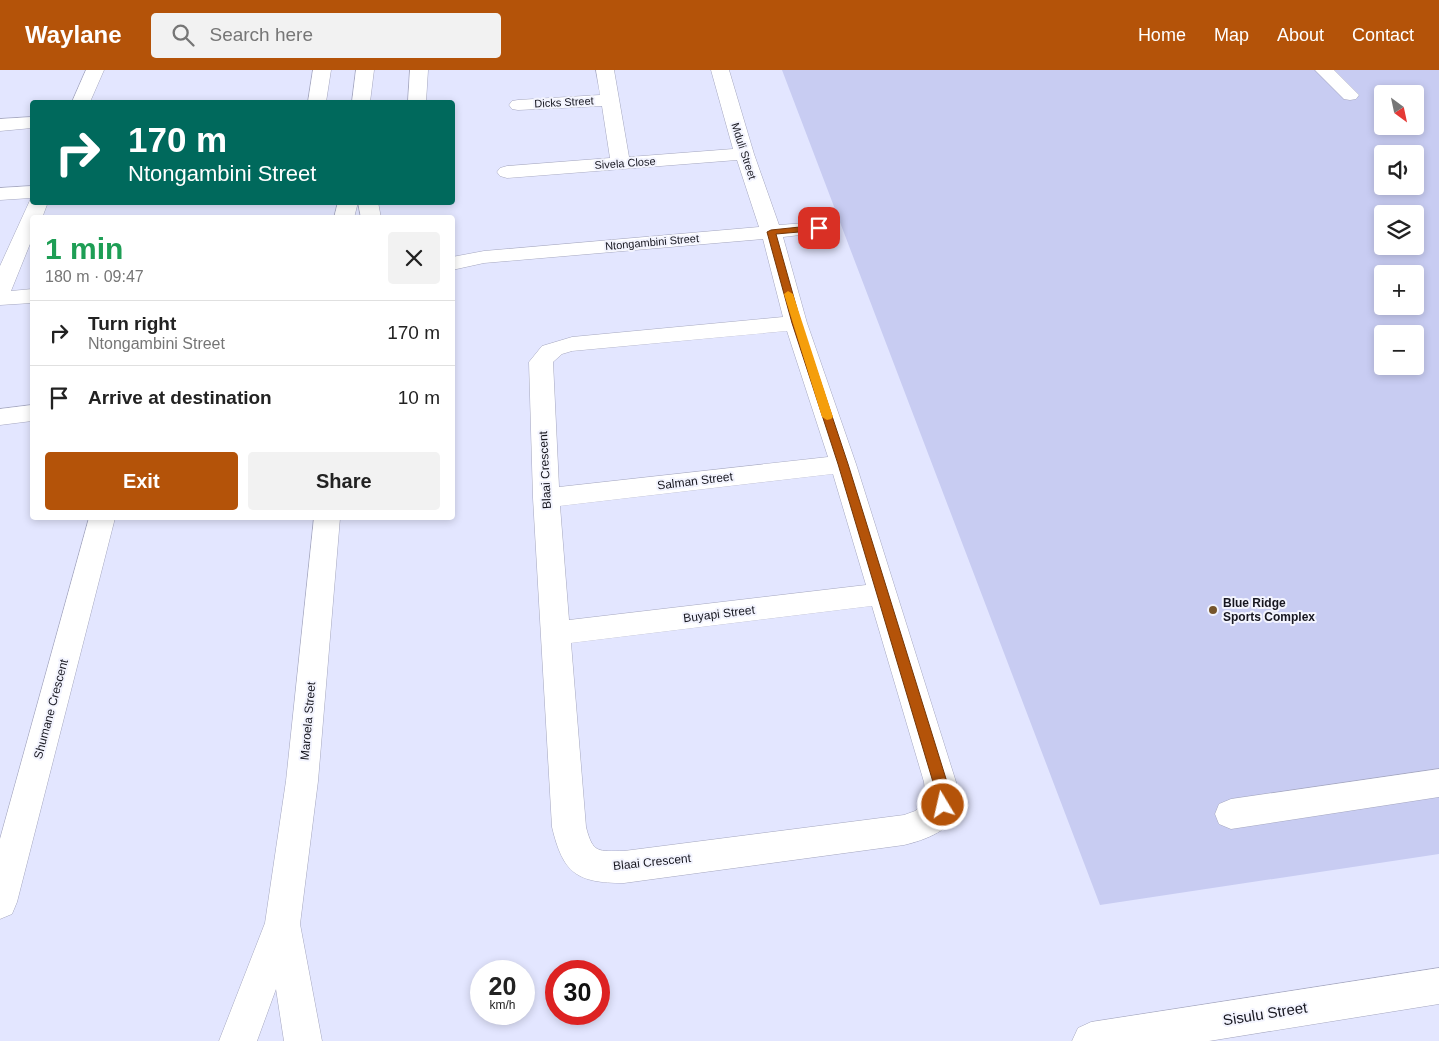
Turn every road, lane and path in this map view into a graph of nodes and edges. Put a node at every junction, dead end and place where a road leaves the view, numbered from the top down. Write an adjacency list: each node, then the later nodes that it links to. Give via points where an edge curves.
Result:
1 (95, 70): 10 (street)
2 (322, 70): 11 (street)
3 (365, 70): 12 (street)
4 (379, 70): 13 (street)
5 (419, 70): 14 (street)
6 (605, 70): 15 (street, Dicks Street)
7 (720, 70): 19 (street, Mduli Street)
8 (1324, 70): 9 (street)
9 (1350, 95)
10 (82, 100)
11 (317, 100)
12 (361, 100)
13 (376, 100)
14 (417, 100)
15 (610, 100): 16 (street, Dicks Street); 20 (street, Dicks Street)
16 (518, 105)
17 (30, 122): 18 (street)
18 (0, 125)
19 (744, 154): 20 (street, Sivela Close); 26 (street, Mduli Street)
20 (620, 163): 21 (street, Sivela Close)
21 (507, 172)
22 (30, 192): 23 (street)
23 (0, 194)
24 (30, 221): 30 (street)
25 (819, 228): 26 (street, Ntongambini Street)
26 (771, 232): 28 (street, Ntongambini Street); 33 (street, Blaai Crescent)
27 (455, 254): 28 (street, Ntongambini Street)
28 (484, 257): 29 (street, Ntongambini Street)
29 (455, 263)
30 (0, 291)
31 (30, 296): 32 (street)
32 (0, 298)
33 (796, 323): 36 (street, Blaai Crescent); 37 (street, Blaai Crescent, via 572,344 548,352 541,362)
34 (30, 413): 35 (street)
35 (0, 417)
36 (843, 464): 37 (street, Salman Street); 40 (street, Blaai Crescent)
37 (546, 498): 41 (street, Blaai Crescent)
38 (101, 520): 44 (street, Shumane Crescent)
39 (327, 520): 45 (street, Maroela Street, via 302,781)
40 (883, 594): 41 (street, Buyapi Street); 41 (street, Blaai Crescent, via 940,782 943,805 939,813 920,826 904,830 624,867 598,867 584,860 575,850 569,827)
41 (556, 633)
42 (1439, 783): 43 (street)
43 (1231, 814)
44 (0, 902)
45 (283, 923): 47 (street, Maroela Street); 48 (street, Maroela Street)
46 (1439, 986): 49 (street, Sisulu Street)
47 (238, 1041)
48 (303, 1041)
49 (1091, 1041)

